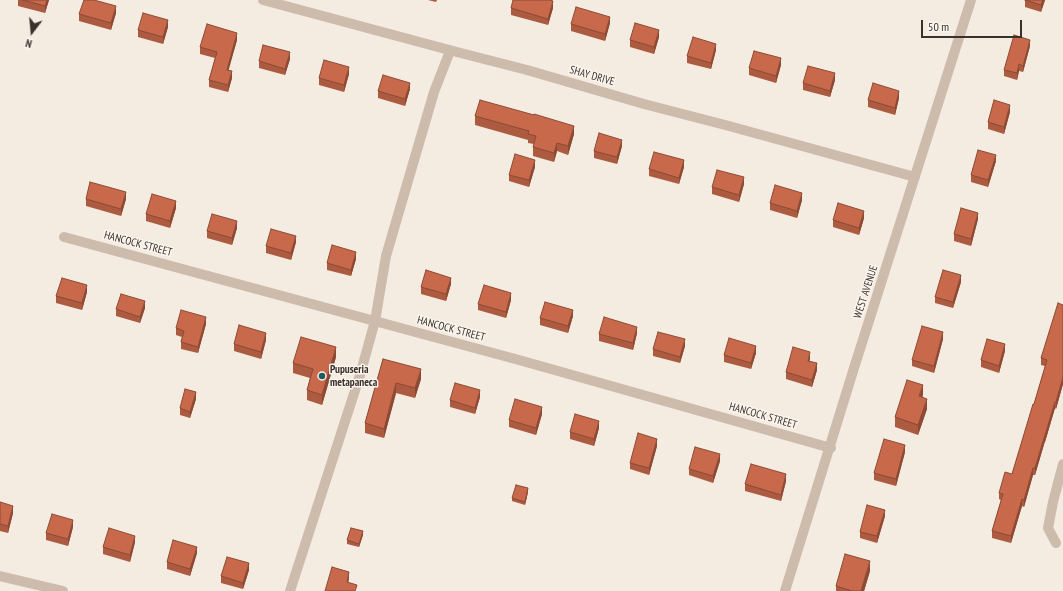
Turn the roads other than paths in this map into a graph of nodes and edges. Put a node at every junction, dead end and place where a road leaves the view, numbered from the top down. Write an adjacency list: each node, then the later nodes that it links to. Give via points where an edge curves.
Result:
1 (263, 0): 3 (street, SHAY DRIVE)
2 (971, 0): 4 (street, WEST AVENUE)
3 (450, 51): 4 (street, SHAY DRIVE); 6 (street, via 434,92 386,256)
4 (915, 177): 7 (street, WEST AVENUE)
5 (64, 237): 6 (street, HANCOCK STREET)
6 (376, 321): 7 (street, HANCOCK STREET); 12 (street)
7 (830, 448): 13 (street, WEST AVENUE)
8 (1063, 464): 9 (street, via 1048,528)
9 (1056, 543)
10 (0, 576): 11 (street)
11 (62, 591)
12 (290, 591)
13 (785, 591)

